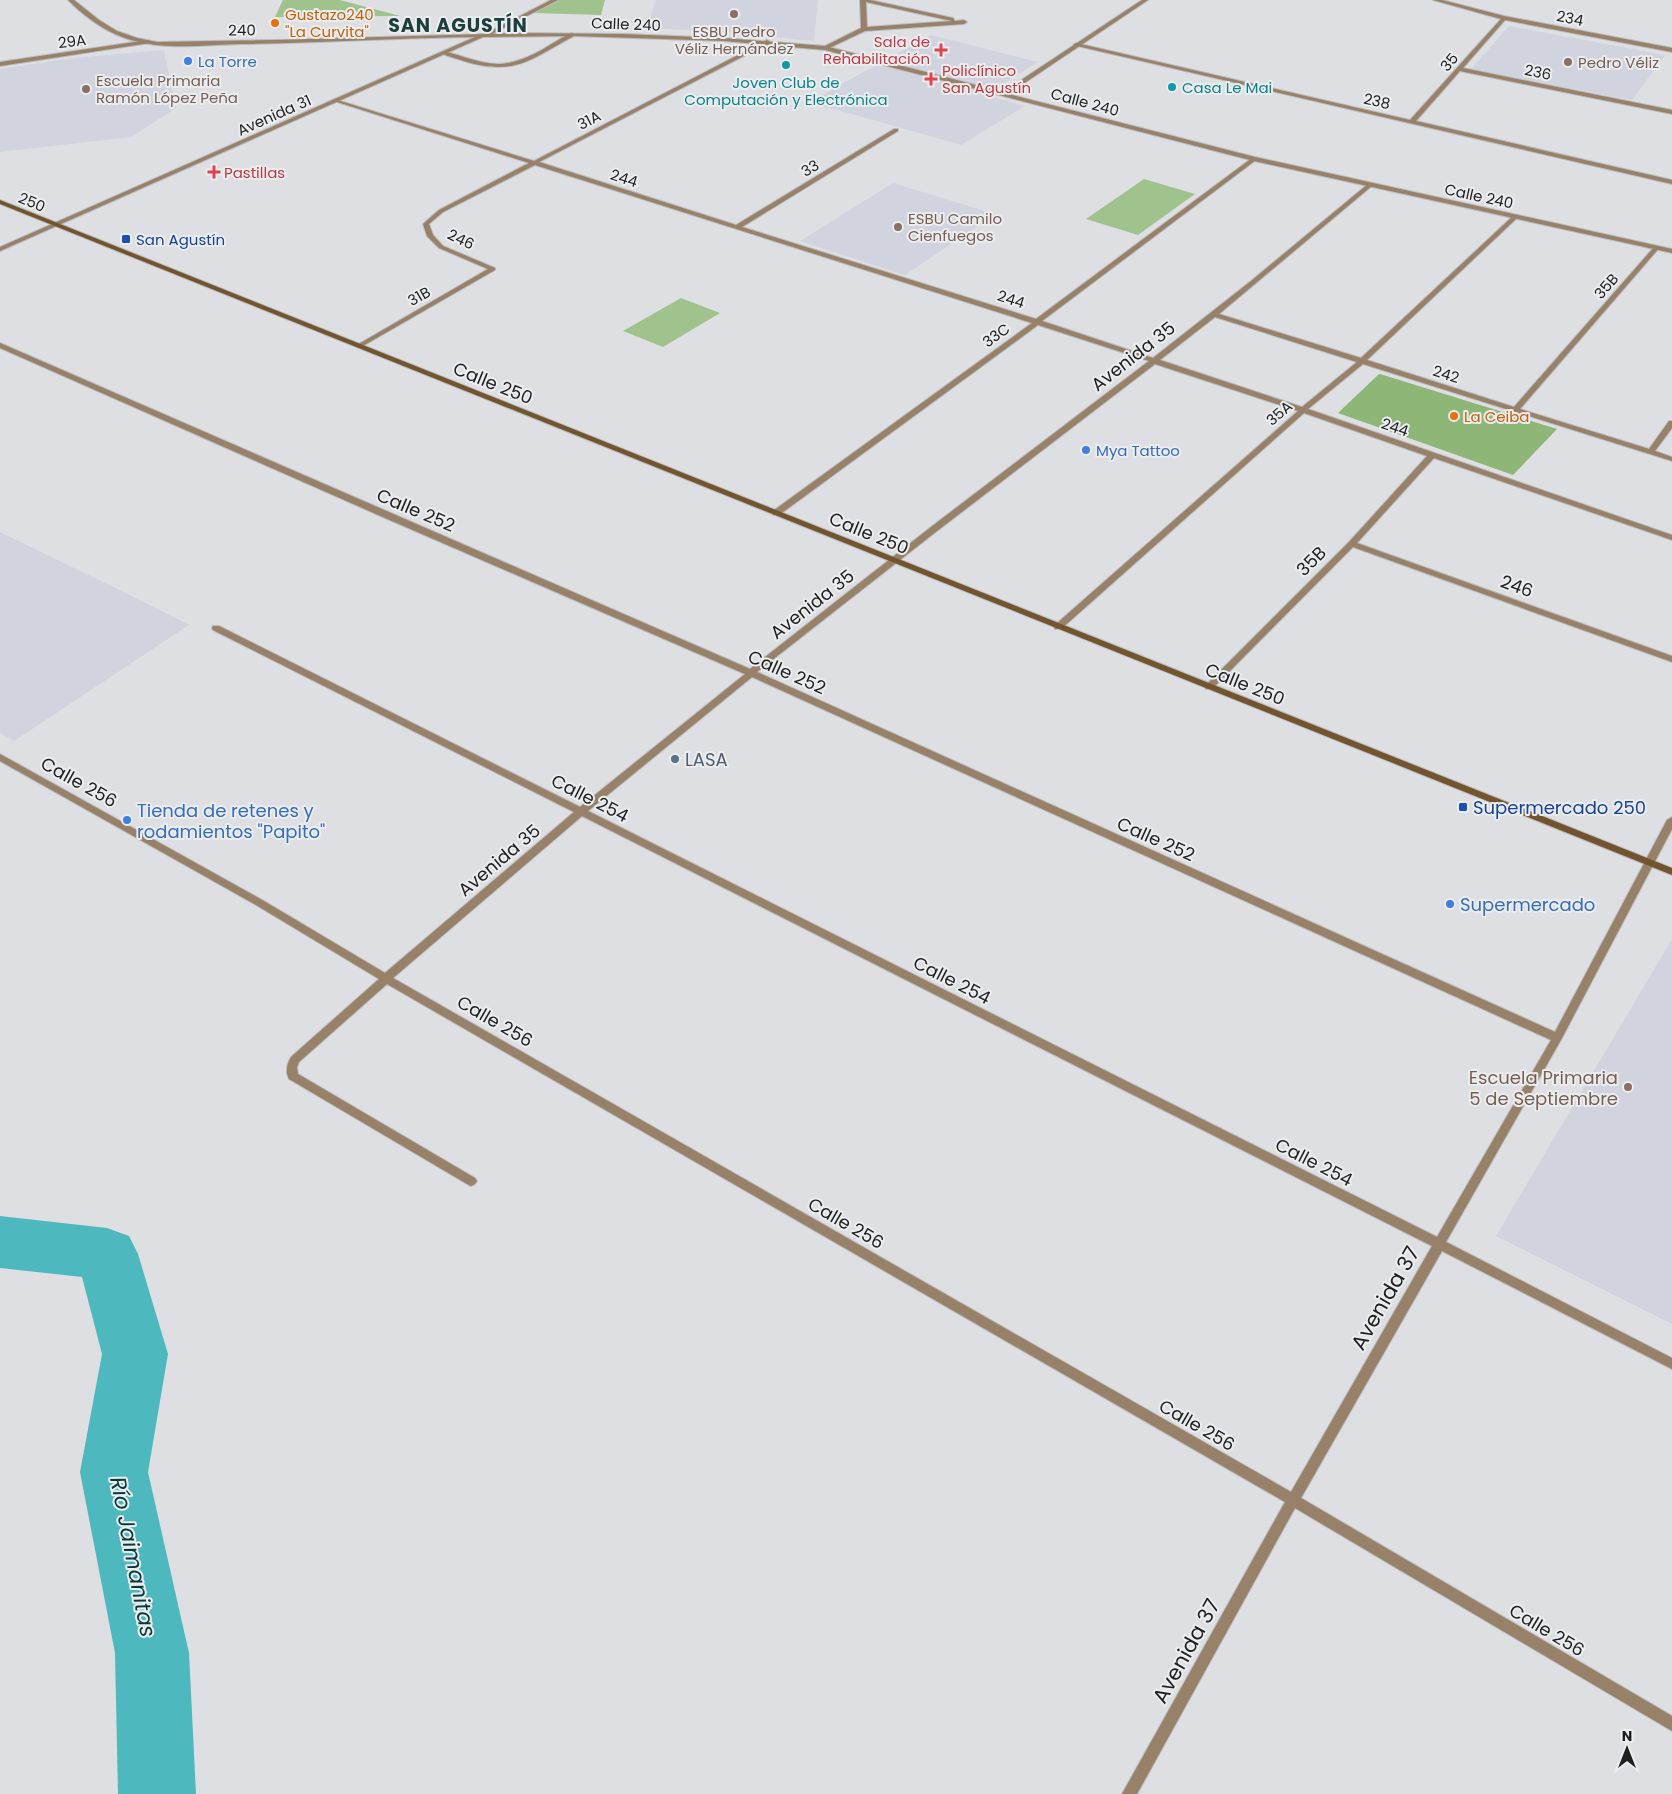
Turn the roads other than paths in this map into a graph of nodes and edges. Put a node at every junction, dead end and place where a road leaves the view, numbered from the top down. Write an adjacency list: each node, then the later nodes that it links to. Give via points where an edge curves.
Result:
1 (71, 0): 10 (street, via 108,30 122,37)
2 (556, 0): 8 (street, Avenida 31)
3 (863, 0): 7 (street); 7 (street, via 964,22)
4 (1144, 0): 12 (street)
5 (1436, 0): 6 (street, 234)
6 (1504, 18): 14 (street, 234); 17 (street, 35)
7 (864, 29): 13 (street)
8 (486, 35): 9 (street, Calle 240); 10 (street, 240); 15 (street, Avenida 31)
9 (572, 35): 11 (street, Calle 240); 15 (street, via 506,66)
10 (148, 42): 16 (street, 29A)
11 (766, 42): 13 (street, Calle 240); 24 (street, 31A)
12 (1076, 45): 18 (street); 21 (street, 238)
13 (825, 48): 18 (street, Calle 240)
14 (1672, 50)
15 (444, 53): 19 (street, Avenida 31)
16 (0, 64)
17 (1459, 69): 20 (street, 236); 21 (street, 35)
18 (1005, 93): 23 (street, Calle 240)
19 (336, 100): 24 (street, 244); 29 (street, Avenida 31)
20 (1672, 112)
21 (1412, 122): 25 (street, 238)
22 (896, 130): 31 (street, 33)
23 (1254, 159): 26 (street, Calle 240); 37 (street, 33C)
24 (533, 163): 30 (street, 31A, via 441,211); 31 (street, 244)
25 (1672, 182)
26 (1370, 185): 28 (street, Calle 240); 36 (street, Avenida 35)
27 (0, 202): 29 (main road, 250)
28 (1515, 217): 32 (street, Calle 240); 41 (street, 35A)
29 (54, 224): 33 (street, Avenida 31); 39 (main road, Calle 250)
30 (426, 224): 35 (street, 246, via 430,236 440,247)
31 (737, 227): 37 (street, 244)
32 (1657, 247): 34 (street, Calle 240); 43 (street, 35B)
33 (0, 249)
34 (1672, 250)
35 (494, 269): 39 (street, 31B)
36 (1213, 314): 40 (street, Avenida 35); 41 (street, 242)
37 (1037, 322): 40 (street, 244); 48 (street, 33C)
38 (0, 345): 55 (street, Calle 252)
39 (359, 346): 48 (main road, Calle 250)
40 (1153, 361): 42 (street, 244); 51 (street, Avenida 35)
41 (1361, 362): 42 (street, 35A); 43 (street, 242)
42 (1303, 410): 46 (street, 244); 52 (street, 35A)
43 (1516, 410): 45 (street, 242)
44 (1672, 423): 45 (street)
45 (1651, 452): 47 (street, 242)
46 (1432, 455): 49 (street, 244); 50 (street, 35B)
47 (1672, 459)
48 (776, 513): 51 (main road, Calle 250)
49 (1672, 538)
50 (1352, 544): 54 (street, 246); 56 (street, 35B)
51 (893, 560): 52 (main road, Calle 250); 55 (street, Avenida 35)
52 (1058, 627): 56 (main road, Calle 250)
53 (216, 628): 58 (street, Calle 254)
54 (1672, 659)
55 (751, 673): 58 (street, Avenida 35); 63 (street, Calle 252)
56 (1209, 687): 60 (main road, Calle 250)
57 (0, 757): 62 (street, Calle 256, via 260,902)
58 (580, 813): 62 (street, Avenida 35); 65 (street, Calle 254)
59 (1672, 820): 60 (street, Avenida 37)
60 (1648, 863): 61 (main road, Calle 250); 63 (street, Avenida 37)
61 (1672, 872)
62 (385, 978): 64 (street, Avenida 35, via 295,1060 293,1076); 67 (street, Calle 256)
63 (1557, 1038): 65 (street, Avenida 37)
64 (471, 1182)
65 (1439, 1244): 66 (street, Calle 254); 67 (street, Avenida 37)
66 (1672, 1364)
67 (1293, 1500): 68 (street, Calle 256); 69 (street, Avenida 37)
68 (1672, 1724)
69 (1129, 1794)

